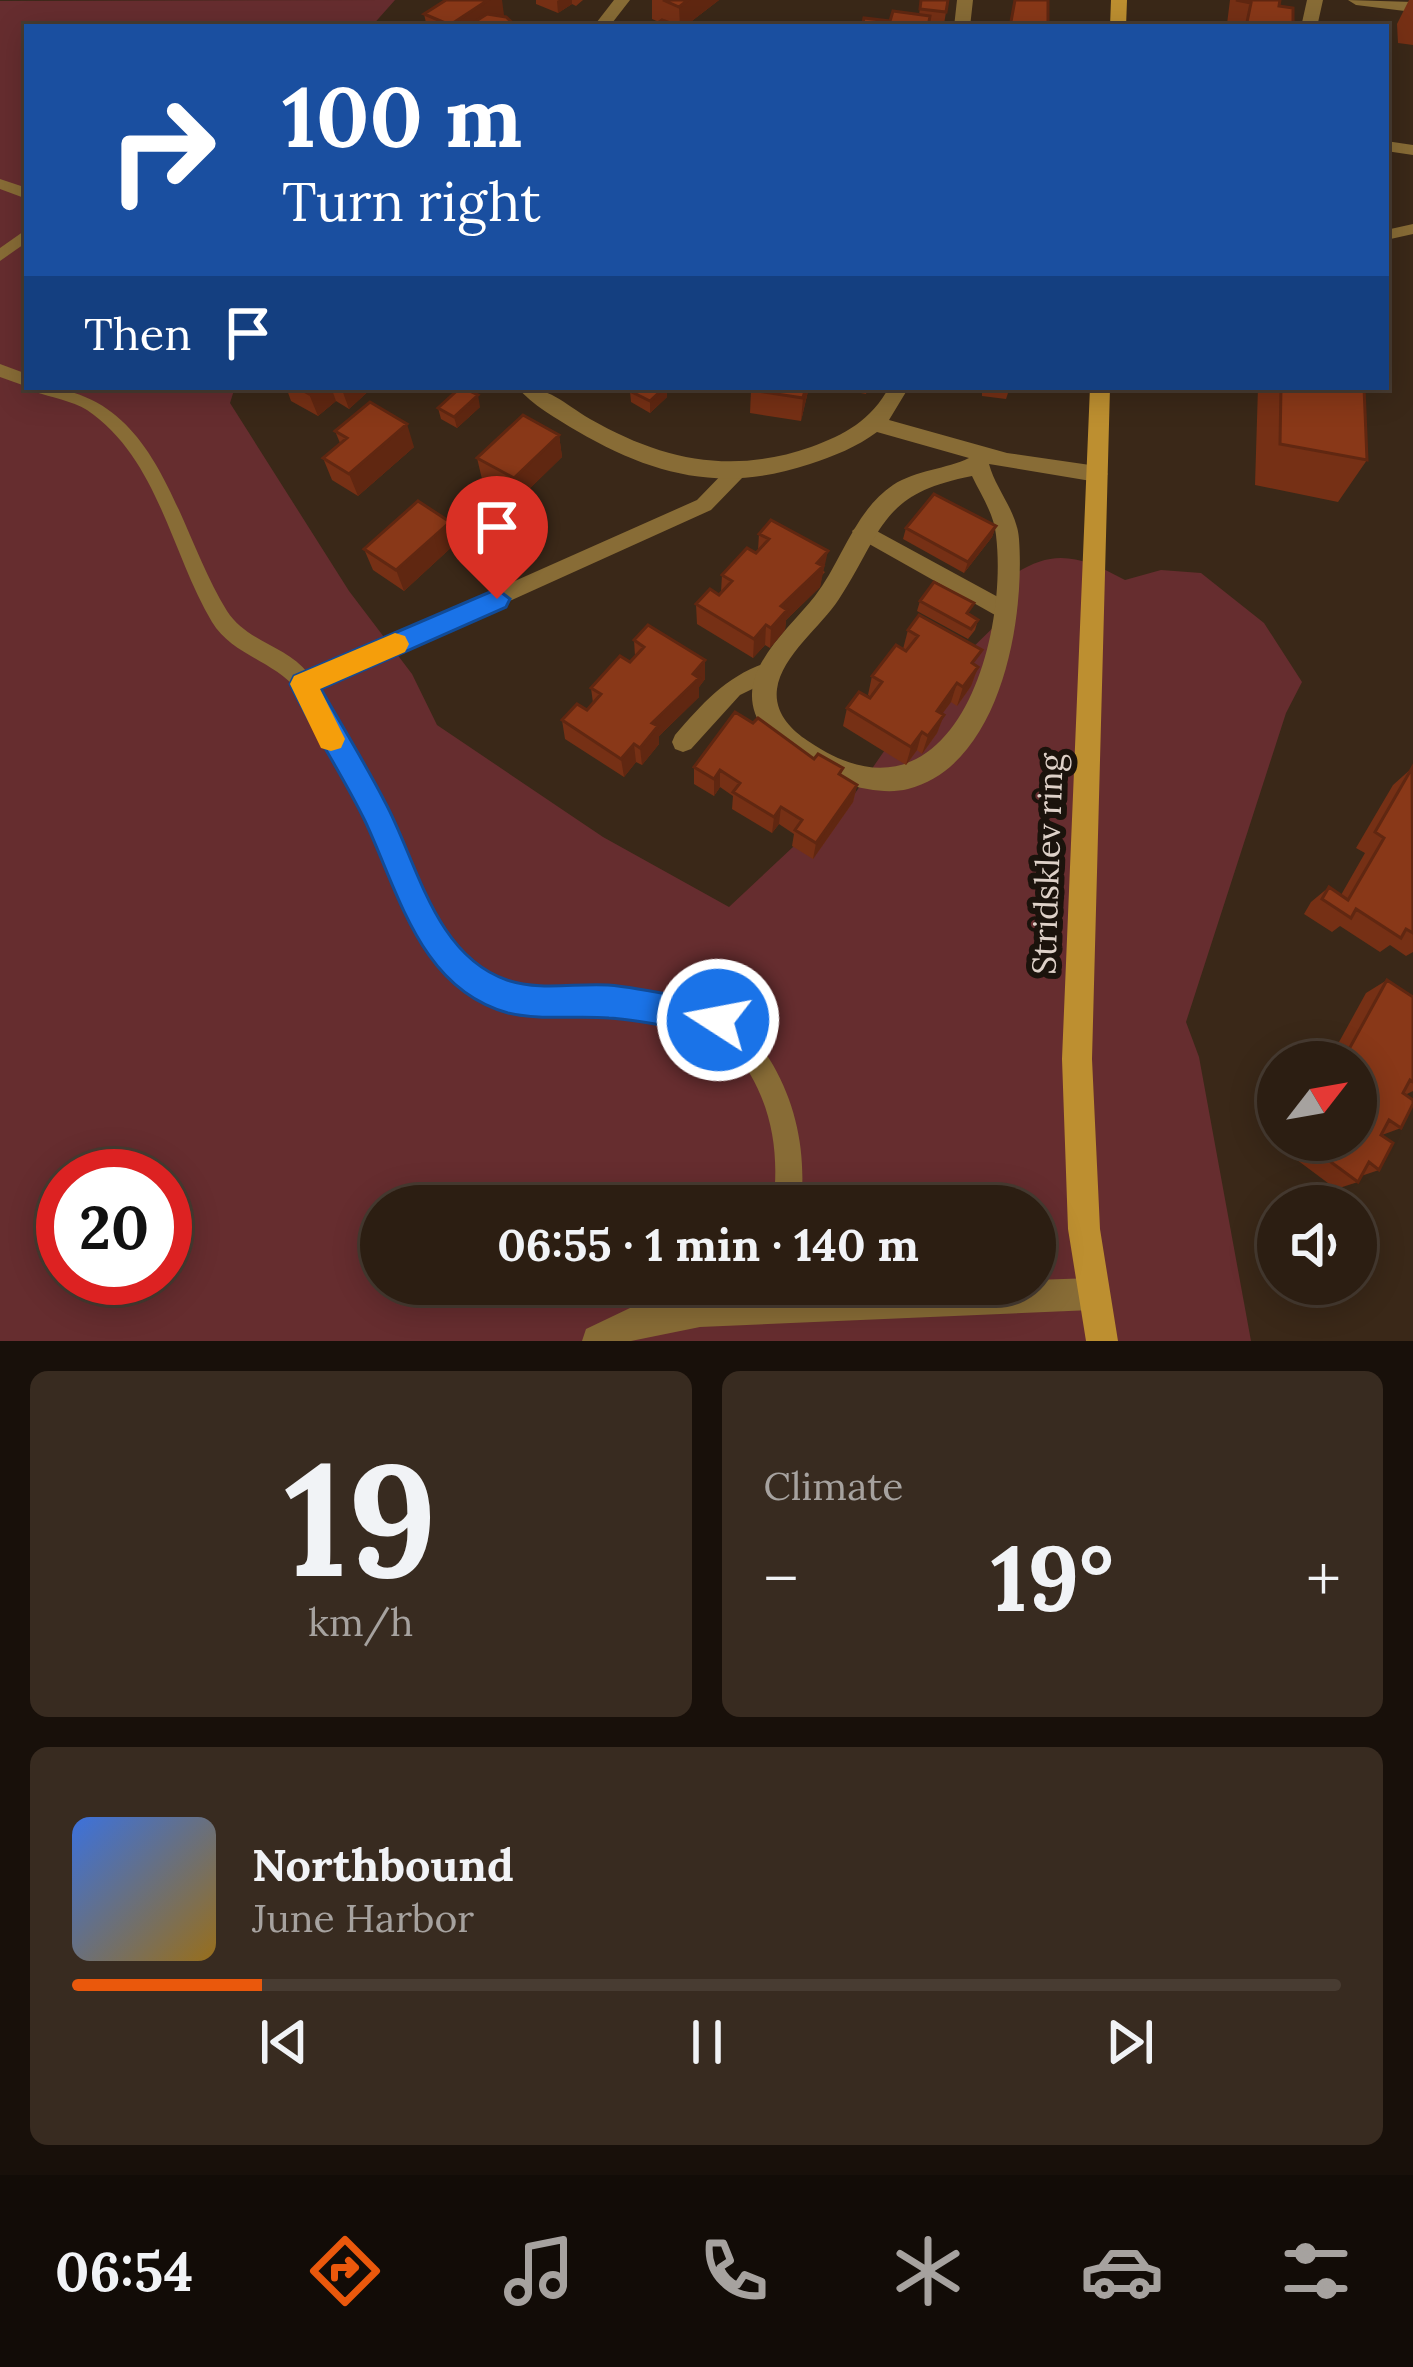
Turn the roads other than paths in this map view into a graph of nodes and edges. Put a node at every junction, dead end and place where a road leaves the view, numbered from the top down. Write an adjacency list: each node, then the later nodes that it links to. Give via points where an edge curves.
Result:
1 (622, 0): 4 (street)
2 (1356, 0): 3 (street)
3 (1413, 7)
4 (603, 24)
5 (24, 236): 6 (lane)
6 (0, 256)
7 (50, 390): 18 (lane, via 92,405 136,447 221,620)
8 (532, 390): 13 (street, via 655,459)
9 (896, 390): 11 (street)
10 (1100, 390): 14 (street, Stridsklev ring)
11 (876, 424): 12 (street); 13 (street, via 848,443)
12 (980, 461): 14 (street); 15 (street, via 901,486); 16 (street, via 1008,538)
13 (736, 472): 18 (lane, via 704,505)
14 (1097, 474): 22 (street, Stridsklev ring, via 1077,1060)
15 (862, 531): 16 (lane); 17 (street, via 833,589)
16 (1002, 609): 17 (street, via 993,679 981,705 912,777 861,780 794,745 764,708)
17 (772, 670): 19 (lane, via 727,692)
18 (304, 684): 20 (lane, via 439,946 473,980 507,996 608,1001 718,1020 746,1043 770,1084 784,1125)
19 (683, 742)
20 (789, 1185)
21 (1056, 1294): 22 (street)
22 (1092, 1294): 25 (street, Stridsklev ring)
23 (720, 1305): 24 (street, via 630,1324)
24 (598, 1341)
25 (1102, 1341)

